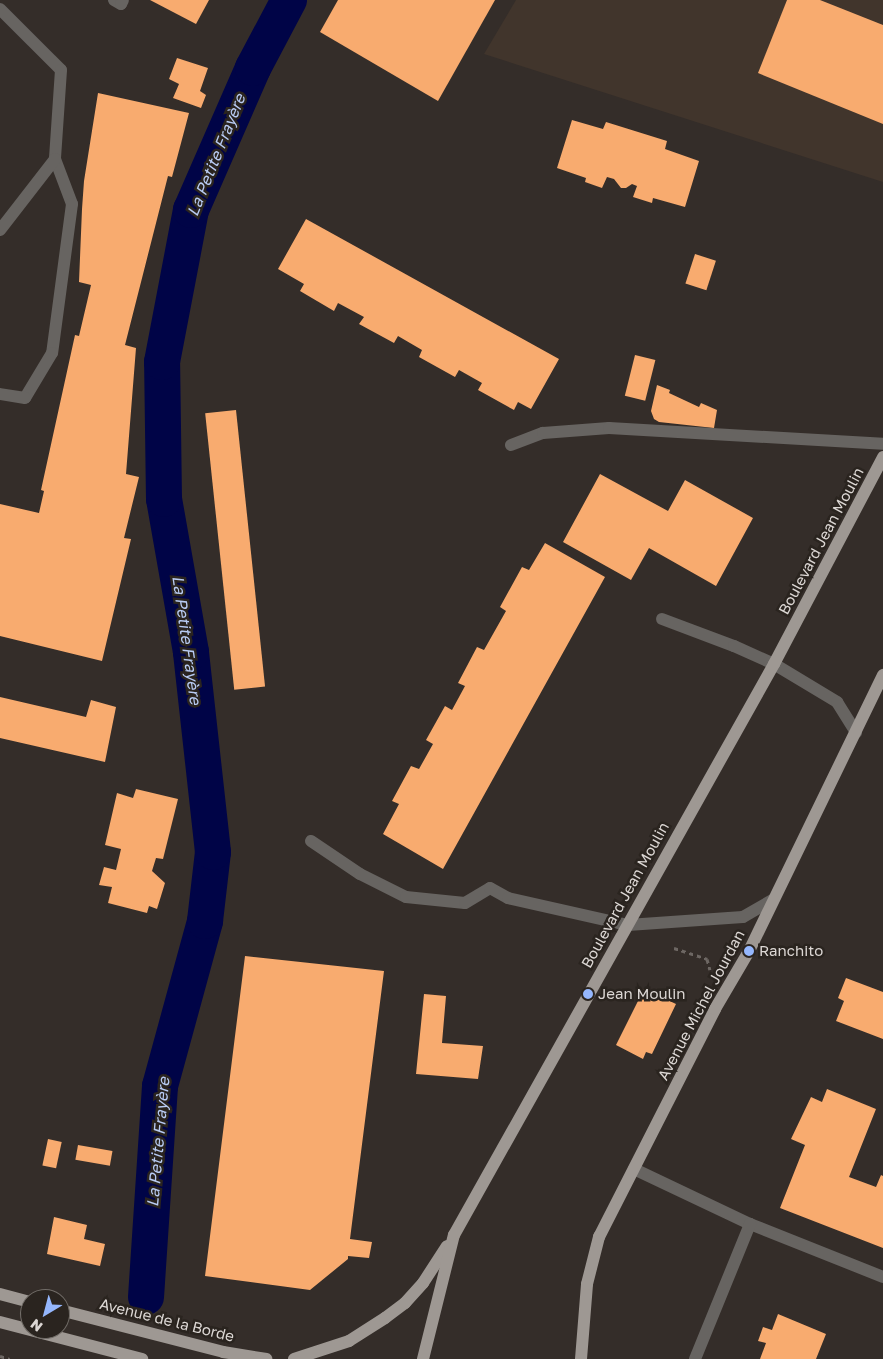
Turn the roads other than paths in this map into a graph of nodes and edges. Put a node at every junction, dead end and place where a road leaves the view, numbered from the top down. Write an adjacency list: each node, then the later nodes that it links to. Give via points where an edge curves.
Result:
1 (114, 0): 2 (lane, via 121,4)
2 (123, 0)
3 (0, 9): 4 (lane, via 61,70)
4 (55, 160): 5 (lane); 6 (lane, via 72,204 52,353 25,398)
5 (0, 230)
6 (0, 394)
7 (511, 444): 8 (lane, via 543,433 608,428)
8 (883, 444)
9 (883, 457): 11 (main road, Boulevard Jean Moulin)
10 (662, 618): 11 (lane)
11 (774, 664): 13 (lane, via 837,702); 16 (main road, Boulevard Jean Moulin)
12 (883, 676): 13 (main road, Avenue Michel Jourdan)
13 (856, 732): 15 (main road, Avenue Michel Jourdan)
14 (311, 841): 16 (lane, via 360,874 406,897 465,903 490,888 508,898)
15 (773, 900): 16 (lane, via 743,917); 17 (main road, Avenue Michel Jourdan)
16 (628, 925): 19 (main road, Boulevard Jean Moulin)
17 (634, 1169): 18 (lane); 29 (main road, Avenue Michel Jourdan, via 599,1238 587,1284)
18 (750, 1224): 20 (lane); 30 (lane)
19 (454, 1235): 27 (main road, via 423,1283 405,1303 349,1341); 28 (main road, Boulevard Jean Moulin)
20 (883, 1277)
21 (0, 1294): 22 (main road)
22 (20, 1299)
23 (70, 1313): 26 (main road, Avenue de la Borde, via 223,1352)
24 (0, 1322): 25 (main road)
25 (142, 1359)
26 (266, 1359)
27 (294, 1359)
28 (423, 1359)
29 (581, 1359)
30 (695, 1359)

